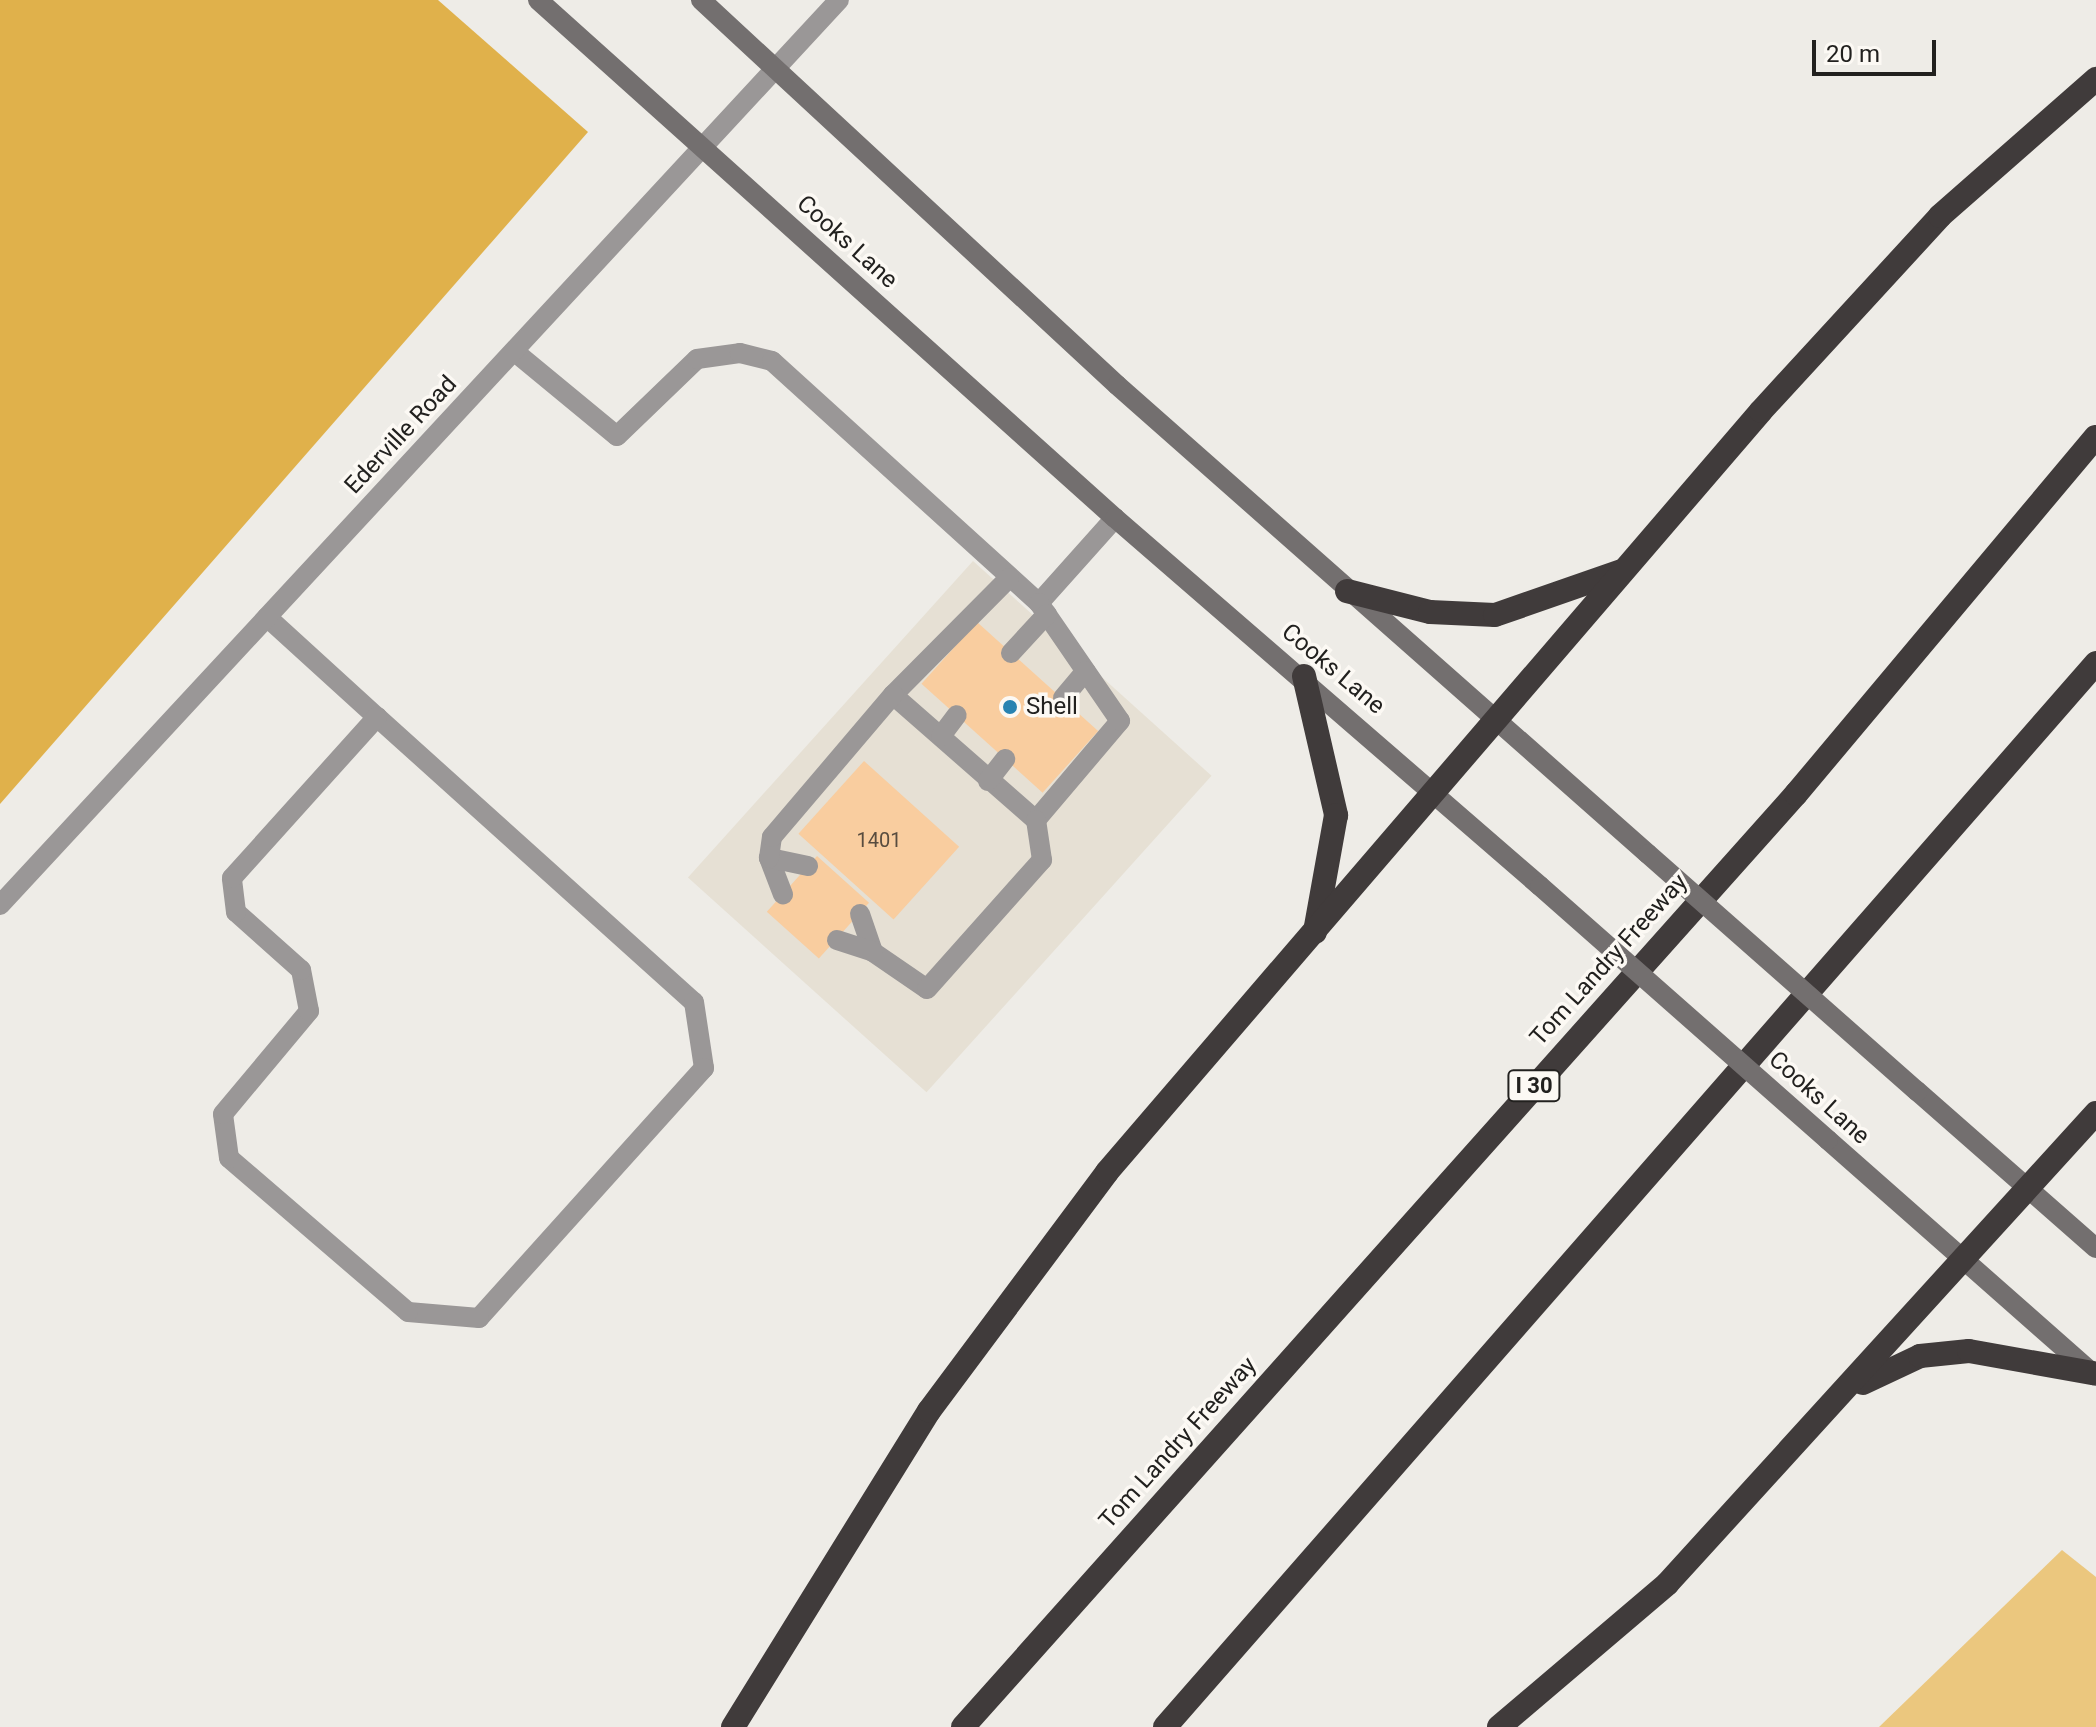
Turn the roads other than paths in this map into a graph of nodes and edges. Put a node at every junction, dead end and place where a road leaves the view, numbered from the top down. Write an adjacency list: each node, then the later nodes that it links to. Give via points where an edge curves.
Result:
1 (538, 0): 6 (main road, Cooks Lane)
2 (701, 0): 4 (main road)
3 (839, 0): 4 (street, Ederville Road)
4 (777, 70): 6 (street, Ederville Road); 12 (main road)
5 (2096, 79): 10 (highway, via 1940,216)
6 (705, 149): 7 (street, Ederville Road); 9 (main road, Cooks Lane)
7 (515, 352): 11 (street, via 617,436 697,359 740,353 772,361); 14 (street, Ederville Road)
8 (2096, 437): 44 (highway, Tom Landry Freeway / I 30, via 1796,794)
9 (1115, 518): 13 (street); 18 (main road, Cooks Lane)
10 (1627, 568): 12 (highway, via 1495,615 1430,612); 23 (highway)
11 (1009, 578): 13 (street); 19 (street)
12 (1347, 591): 23 (main road)
13 (1043, 608): 15 (street); 17 (street)
14 (267, 617): 22 (street); 32 (street, Ederville Road)
15 (1011, 653)
16 (2096, 663): 45 (highway)
17 (1086, 671): 20 (street); 28 (street, via 1120,721)
18 (1304, 676): 27 (main road, Cooks Lane); 34 (highway, via 1336,815)
19 (893, 695): 24 (street); 29 (street, via 772,837)
20 (1063, 698)
21 (957, 715): 24 (street)
22 (377, 717): 22 (street, via 694,1002 704,1068 479,1318 408,1312 229,1158 223,1114 309,1011 301,970 236,912 232,878)
23 (1496, 721): 27 (highway); 38 (main road, bridge)
24 (941, 736): 26 (street)
25 (1005, 759): 26 (street)
26 (988, 781): 28 (street)
27 (1435, 793): 34 (highway); 40 (main road, Cooks Lane, bridge)
28 (1036, 820): 36 (street, via 1042,860 927,989)
29 (769, 858): 30 (street); 31 (street)
30 (808, 866)
31 (783, 894)
32 (0, 905)
33 (860, 914): 36 (street)
34 (1315, 933): 43 (highway, via 1032,1268 888,1474)
35 (837, 940): 36 (street)
36 (873, 952)
37 (2096, 1113): 38 (highway)
38 (2029, 1189): 39 (main road); 40 (highway)
39 (2096, 1248)
40 (1965, 1262): 41 (main road, Cooks Lane); 42 (highway)
41 (2095, 1375): 42 (highway, via 1969,1351 1920,1356)
42 (1854, 1387): 46 (highway, via 1667,1584)
43 (733, 1727)
44 (963, 1727)
45 (1165, 1727)
46 (1499, 1727)

